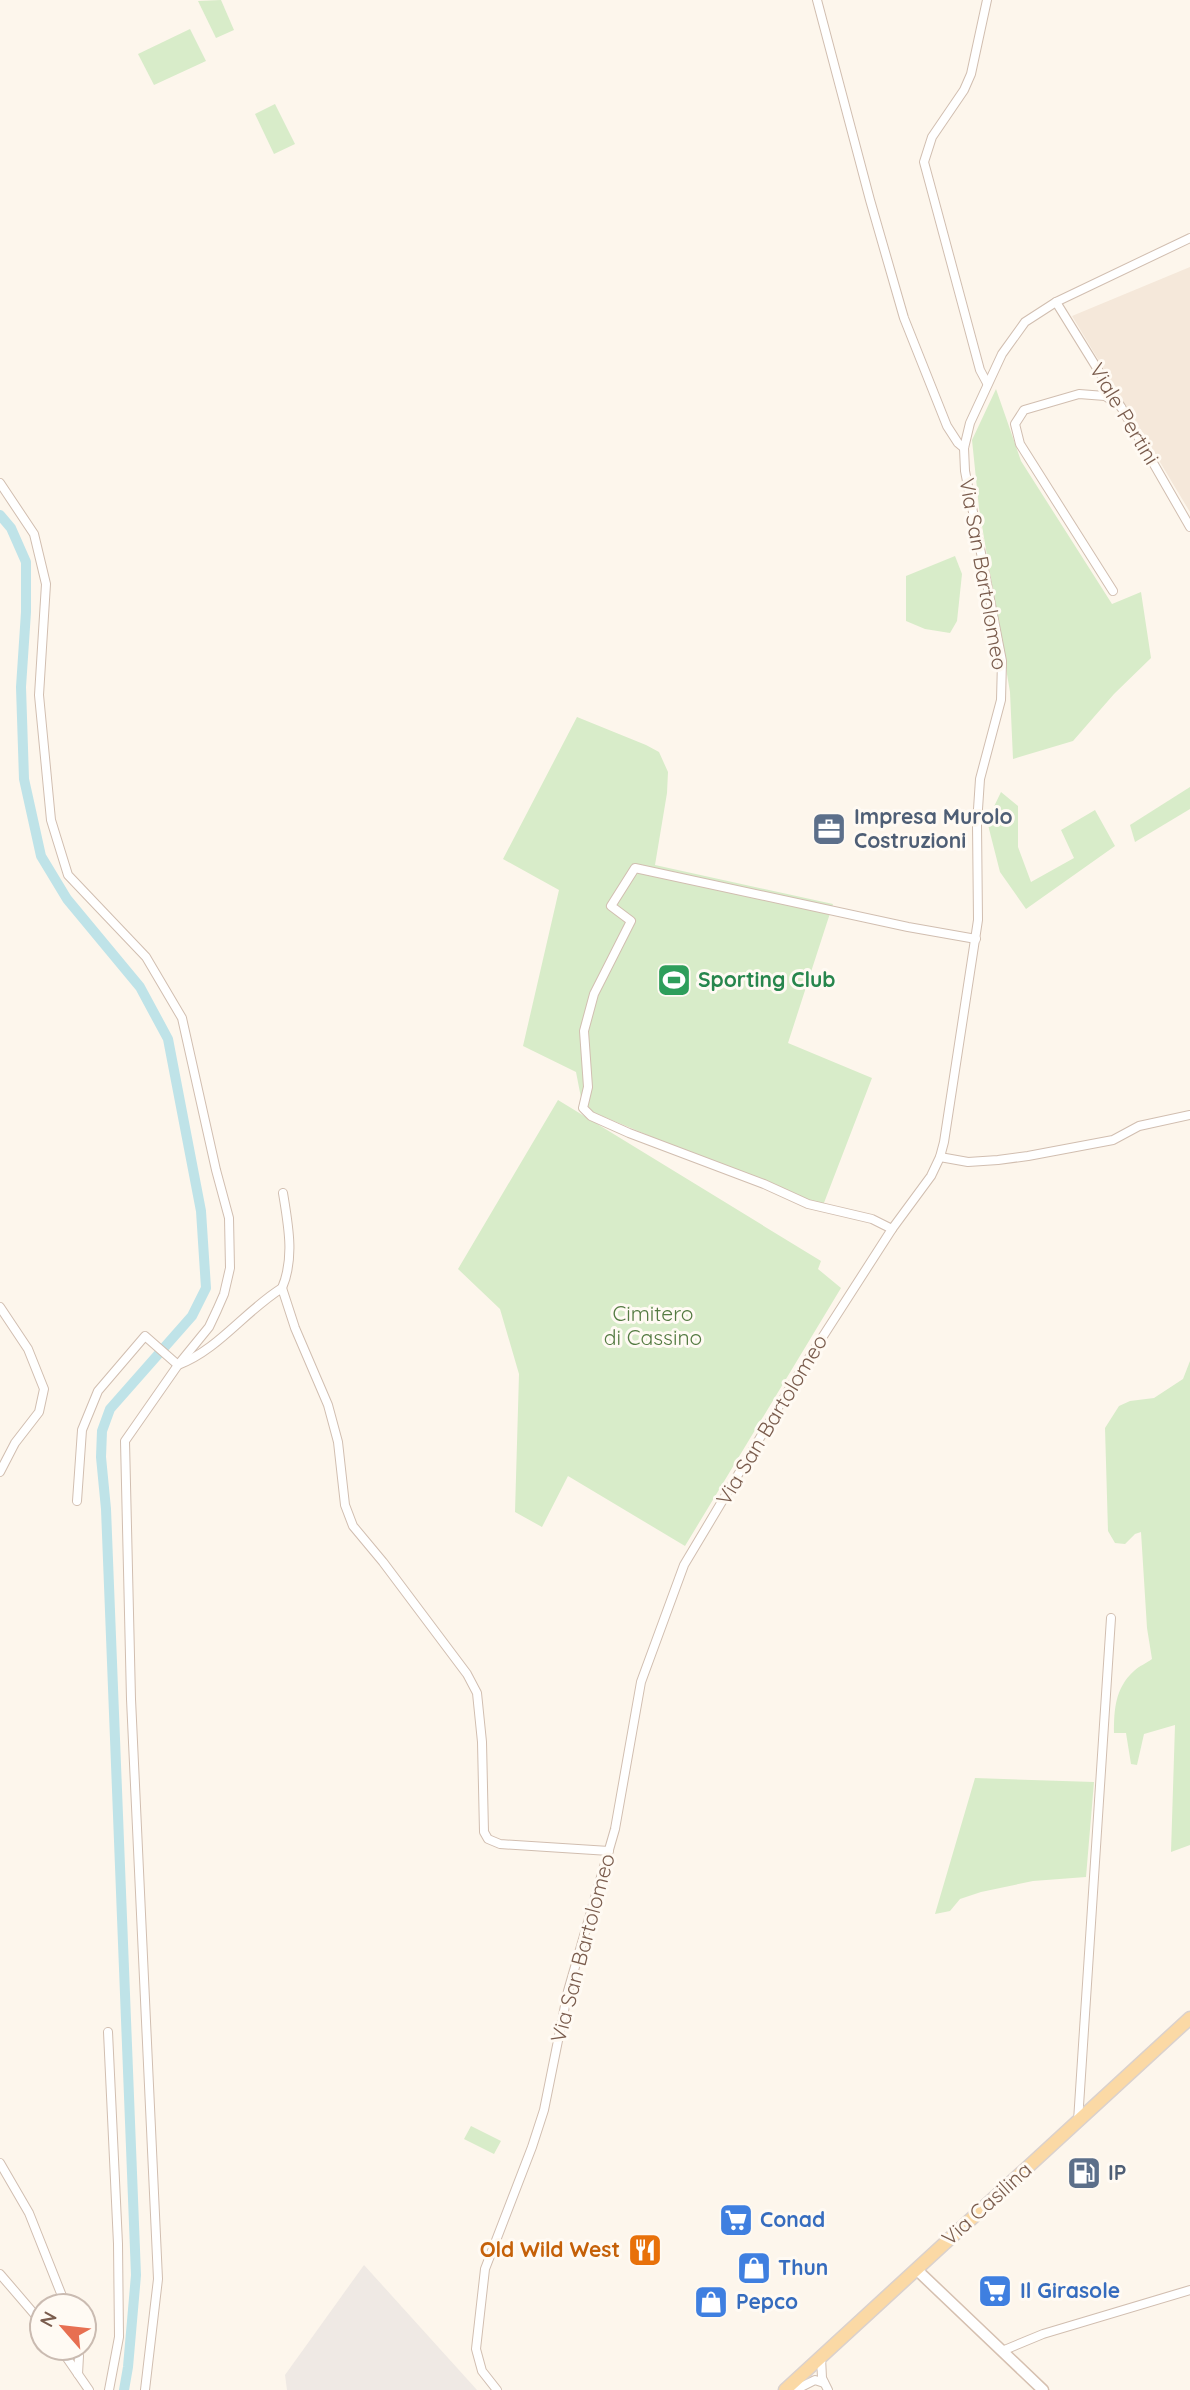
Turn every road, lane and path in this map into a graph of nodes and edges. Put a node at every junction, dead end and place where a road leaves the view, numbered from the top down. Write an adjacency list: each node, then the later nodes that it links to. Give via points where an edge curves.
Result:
1 (817, 0): 7 (street, via 904,318 947,426)
2 (987, 0): 5 (street, via 971,74 932,137 924,162 980,370)
3 (1190, 238): 4 (street)
4 (1056, 302): 5 (street, via 1013,335); 6 (street, Viale Pertini)
5 (988, 383): 7 (street)
6 (1121, 407): 9 (street, Viale Pertini); 10 (street, via 1105,396 1079,394 1024,410 1015,424 1020,444)
7 (964, 447): 11 (street, Via San Bartolomeo, via 1002,661 1001,700 980,779)
8 (0, 483): 18 (street, via 34,534 46,584 39,695 51,820 68,875 146,957 182,1018 229,1218 230,1268 224,1294 209,1327)
9 (1190, 527)
10 (1113, 591)
11 (976, 939): 13 (street, Via San Bartolomeo); 15 (street, via 635,868 611,906 631,921 594,993 584,1031 588,1087 583,1108 629,1133 808,1204 872,1219)
12 (1190, 1115): 13 (street, via 1139,1126 1113,1140 998,1160 968,1162)
13 (940, 1157): 15 (street, Via San Bartolomeo, via 920,1194)
14 (283, 1193): 16 (street, via 290,1241)
15 (892, 1229): 22 (street, Via San Bartolomeo, via 684,1565 640,1682)
16 (282, 1288): 18 (street, via 195,1359); 22 (street, via 328,1405 338,1442 345,1505 353,1526 477,1693 488,1839 500,1844)
17 (0, 1307): 19 (street, via 28,1349 44,1389 38,1412)
18 (178, 1365): 20 (street, via 145,1336 98,1391 82,1430); 40 (street, via 125,1440 131,1699 158,2279)
19 (0, 1472)
20 (77, 1501)
21 (1111, 1618): 25 (street)
22 (609, 1851): 41 (street, Via San Bartolomeo, via 568,1991 544,2110 485,2269 476,2349 482,2371)
23 (1190, 2018): 25 (main road, Via Casilina)
24 (108, 2032): 39 (street, via 119,2310)
25 (1078, 2121): 27 (main road, Via Casilina)
26 (0, 2163): 30 (street, via 29,2213)
27 (916, 2269): 32 (street); 33 (main road, Via Casilina)
28 (0, 2274): 31 (street)
29 (1190, 2290): 32 (street, via 1043,2334)
30 (60, 2292)
31 (28, 2307)
32 (1002, 2351): 44 (street)
33 (821, 2357): 37 (street); 42 (main road, Via Casilina)
34 (69, 2362): 36 (street)
35 (79, 2362): 36 (street)
36 (78, 2377): 38 (street)
37 (826, 2386): 43 (street, via 815,2380)
38 (89, 2390)
39 (109, 2390)
40 (145, 2390)
41 (496, 2390)
42 (785, 2390)
43 (796, 2390)
44 (1043, 2390)

